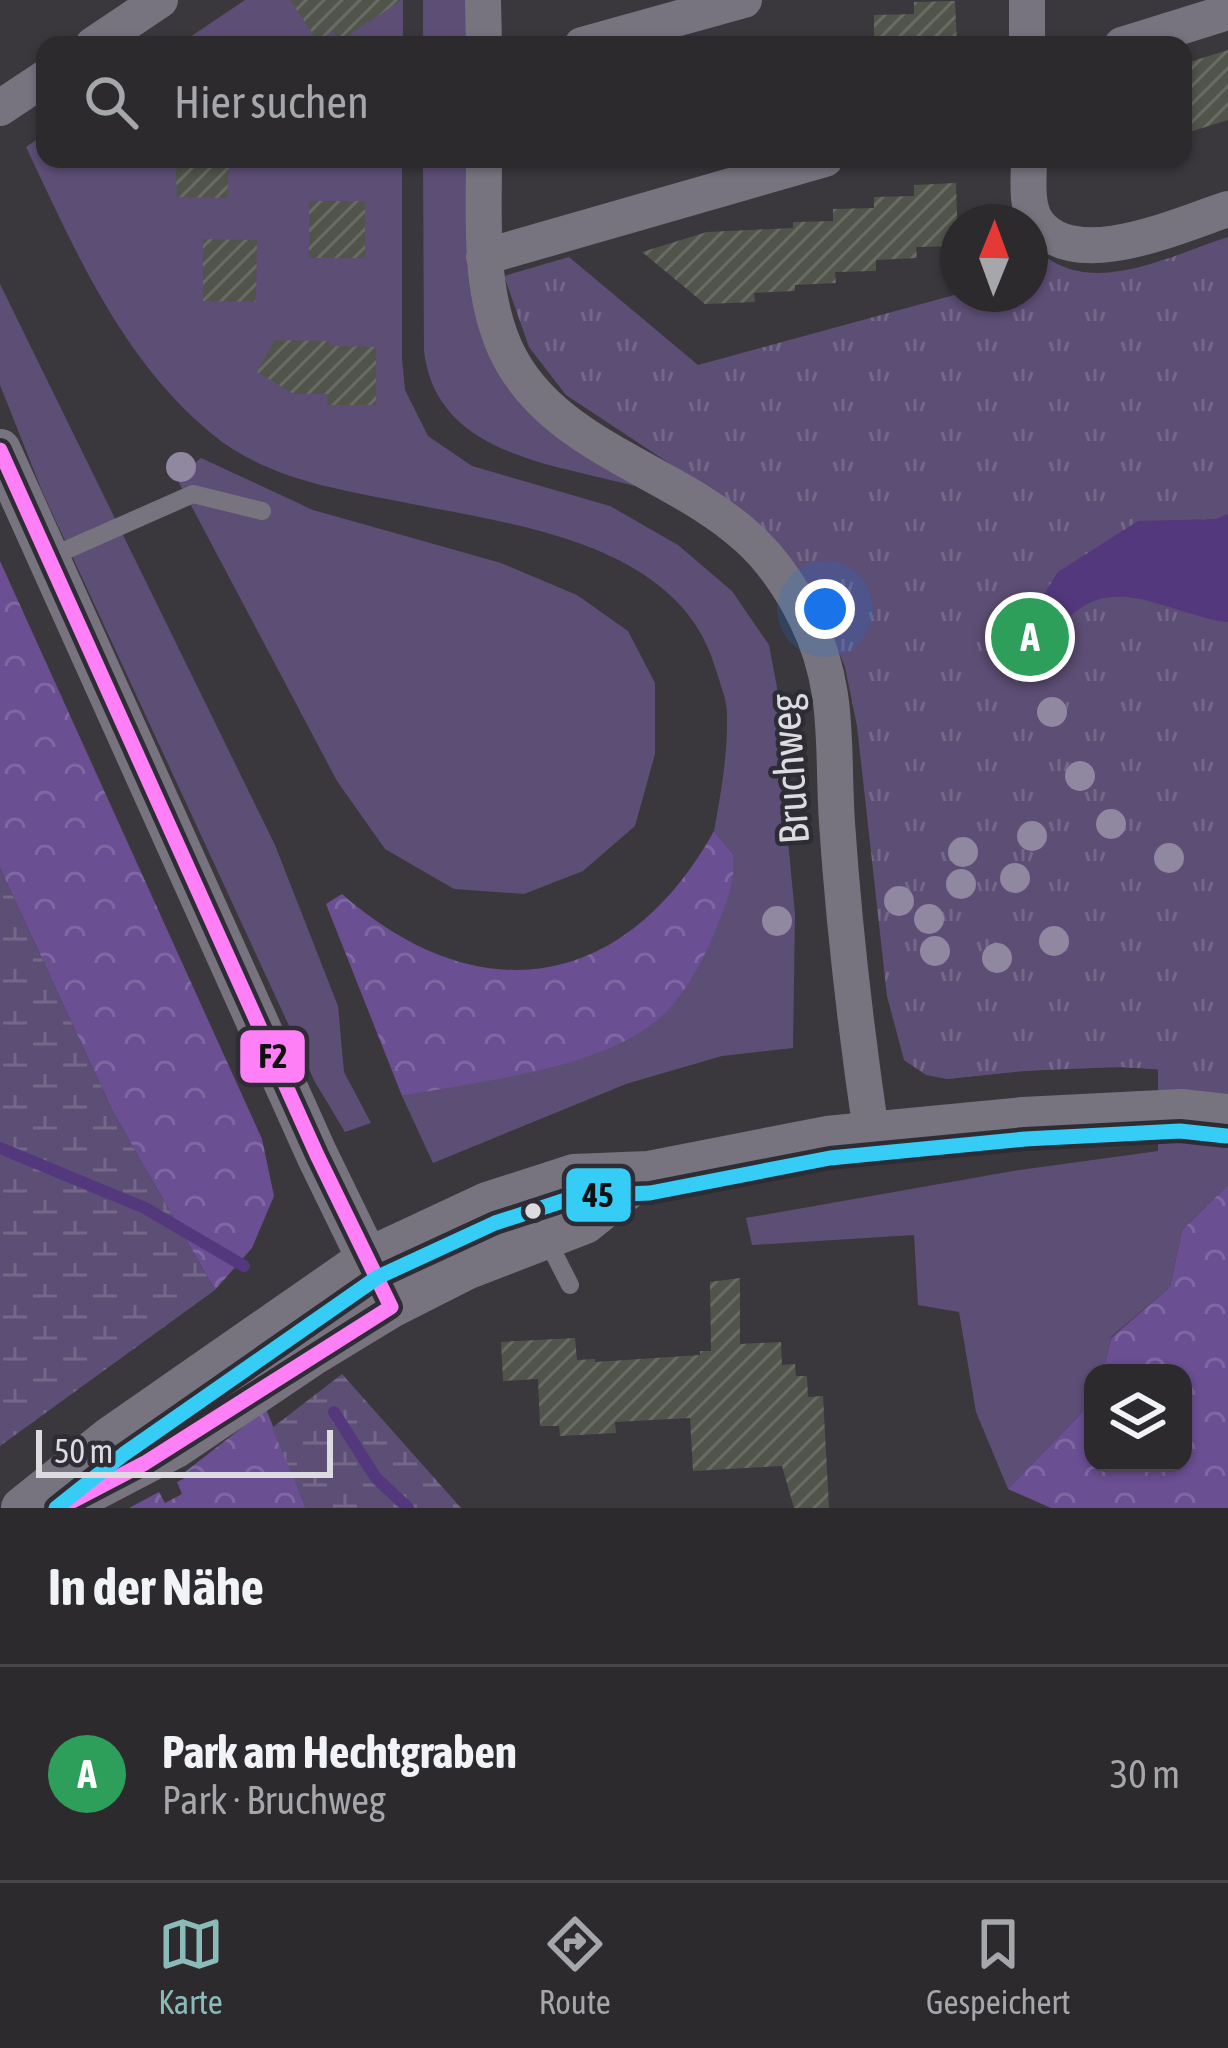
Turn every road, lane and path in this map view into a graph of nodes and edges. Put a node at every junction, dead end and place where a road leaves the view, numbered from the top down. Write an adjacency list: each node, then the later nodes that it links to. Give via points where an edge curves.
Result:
1 (160, 0): 6 (street)
2 (482, 0): 7 (street)
3 (744, 0): 8 (street)
4 (1027, 0): 9 (street)
5 (1228, 12): 10 (street)
6 (106, 36)
7 (484, 36)
8 (614, 36)
9 (1027, 36)
10 (1151, 36)
11 (36, 83): 12 (street)
12 (0, 108)
13 (484, 168): 17 (street, Bruchweg)
14 (794, 168): 17 (street)
15 (1029, 168): 16 (street, via 1037,224 1086,247)
16 (1228, 209)
17 (484, 257): 22 (street, Bruchweg, via 506,351 536,394 746,536 811,629 834,700 837,822)
18 (0, 451): 20 (street)
19 (262, 512): 20 (lane, via 193,494)
20 (48, 558): 25 (street)
21 (1228, 1115): 22 (street, via 1090,1114)
22 (871, 1132): 23 (street)
23 (648, 1172): 24 (street, via 585,1223); 25 (street, via 574,1175 444,1220)
24 (546, 1238): 26 (lane); 27 (street)
25 (368, 1258): 27 (street); 28 (street)
26 (570, 1285)
27 (391, 1307): 29 (street, via 174,1448)
28 (22, 1508)
29 (59, 1508)

